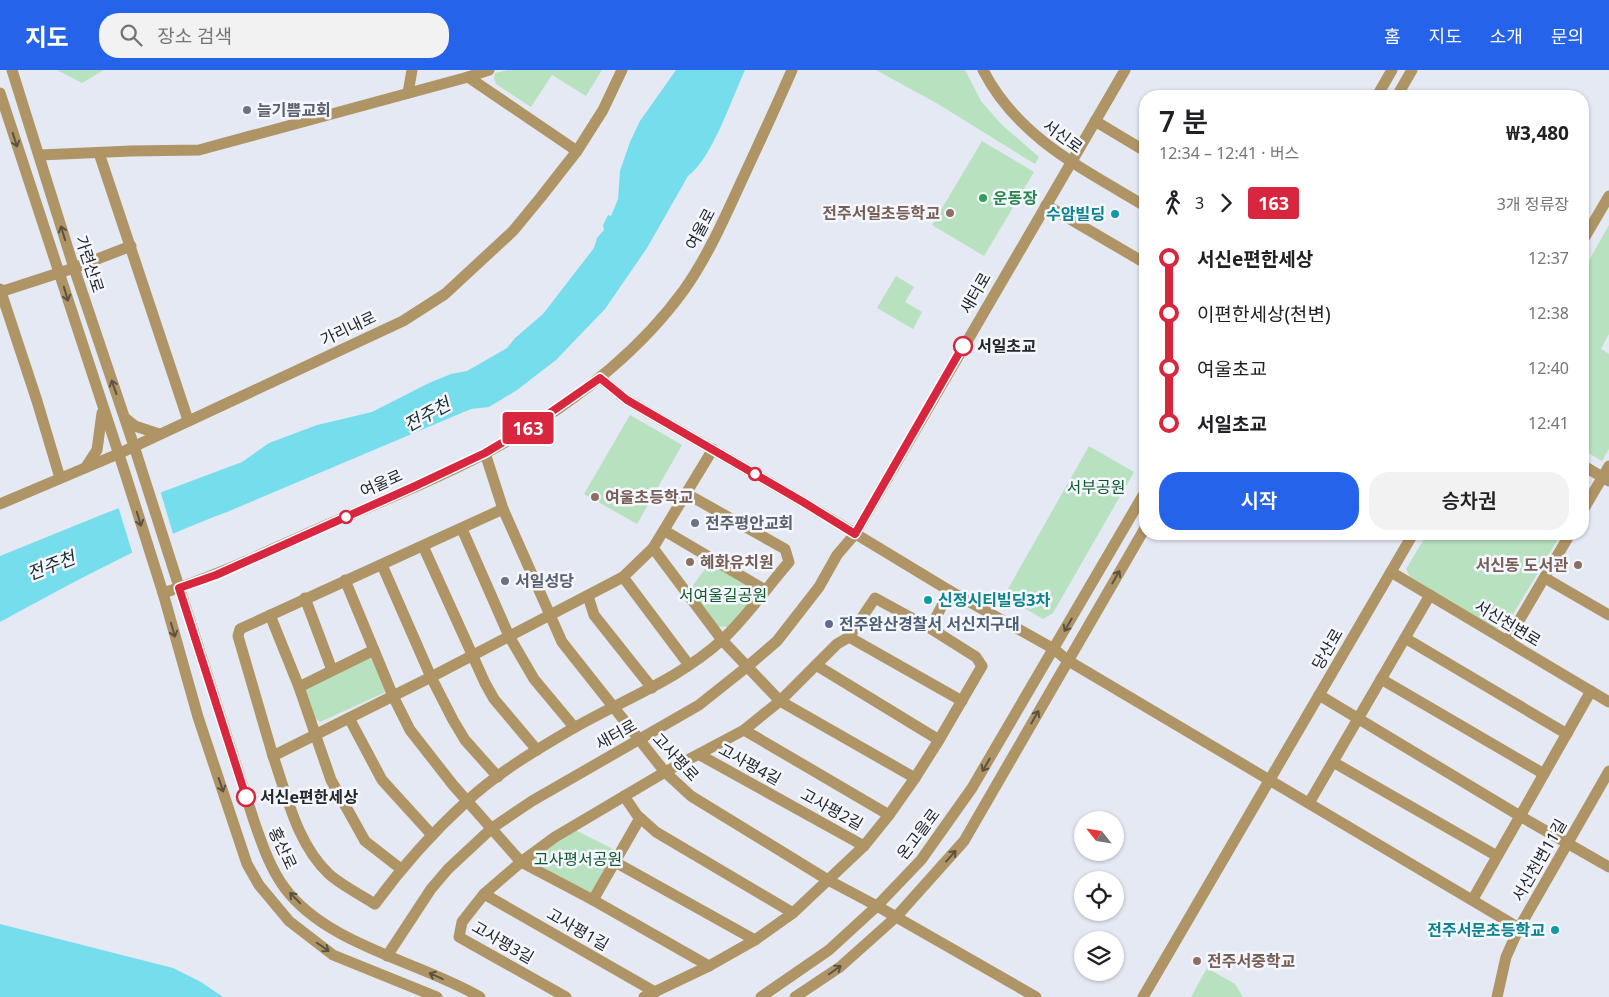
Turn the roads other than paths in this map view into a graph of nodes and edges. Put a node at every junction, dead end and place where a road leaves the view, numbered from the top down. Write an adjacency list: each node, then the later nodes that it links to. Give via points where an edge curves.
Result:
1 (12, 70): 19 (street, 가련산로)
2 (412, 70): 13 (street)
3 (489, 70): 10 (street)
4 (622, 70): 17 (street, 가리내로, via 603,110)
5 (792, 70): 30 (street, 여울로, via 723,222 697,270 652,329)
6 (983, 70): 20 (street, 서신로, via 1013,115 1032,134)
7 (1125, 70): 15 (street, 새터로)
8 (1392, 70): 11 (street)
9 (1412, 70): 12 (street)
10 (468, 78): 13 (street); 17 (street)
11 (1380, 90)
12 (1400, 90)
13 (408, 92): 18 (street, via 199,150)
14 (0, 93): 28 (street, 가련산로, one-way to 28)
15 (1095, 121): 16 (street, 서신로); 20 (street, 새터로)
16 (1139, 147)
17 (577, 151): 33 (street, 가리내로, via 513,231 445,294 403,321)
18 (99, 153): 19 (street); 25 (street)
19 (40, 155): 27 (street, 가련산로, one-way to 19)
20 (1071, 162): 22 (street, 서신로); 23 (street, 새터로)
21 (1609, 196): 24 (street)
22 (1139, 202)
23 (1046, 205): 26 (street); 51 (street, 새터로)
24 (1589, 230)
25 (131, 246): 27 (street); 33 (street)
26 (1139, 259)
27 (74, 268): 28 (street); 32 (street, 가련산로, one-way to 27)
28 (60, 273): 29 (street); 31 (street, 가련산로, one-way to 31)
29 (0, 291): 42 (street)
30 (600, 378): 36 (street, via 627,400); 37 (street, 여울로)
31 (103, 409): 38 (street, 가련산로); 40 (street, via 97,450)
32 (124, 418): 34 (street, via 135,426); 35 (street, 가련산로)
33 (188, 420): 34 (street, 가리내로)
34 (159, 434): 35 (street, 가리내로)
35 (134, 446): 38 (street, 가리내로); 59 (street, 가련산로)
36 (713, 449): 44 (street); 51 (street)
37 (485, 453): 48 (street, 고사평로); 64 (street, 여울로, via 216,575)
38 (118, 454): 40 (street, 가리내로); 63 (street, 가련산로, one-way to 63)
39 (1609, 466): 43 (street)
40 (86, 467): 42 (street, 가리내로)
41 (1589, 469): 43 (street)
42 (60, 478): 47 (street, 가리내로)
43 (1606, 479): 46 (street)
44 (687, 494): 50 (street); 65 (street, via 786,549 789,562)
45 (1139, 502): 79 (street, 온고을로, one-way to 79)
46 (1589, 502)
47 (0, 504)
48 (503, 509): 49 (street); 71 (street, 고사평로)
49 (462, 529): 55 (street); 74 (street)
50 (665, 531): 56 (street); 65 (street)
51 (855, 534): 66 (street); 85 (street, 새터로, via 783,633)
52 (1139, 538): 82 (street, one-way to 52)
53 (1410, 540): 58 (street, 당산로)
54 (1566, 540): 61 (street)
55 (424, 546): 57 (street); 81 (street)
56 (653, 548): 60 (street); 77 (street)
57 (382, 565): 62 (street); 87 (street)
58 (1391, 572): 68 (street, 서신천변로); 92 (street, 당산로)
59 (175, 576): 64 (street, 홍산로)
60 (623, 577): 67 (street); 83 (street)
61 (1544, 578): 72 (street); 78 (street)
62 (345, 580): 69 (street); 80 (street)
63 (161, 588): 64 (street, 여울로); 145 (street, one-way to 145, via 198,717 247,864 259,885 289,921 333,954)
64 (179, 588): 142 (street, 홍산로, one-way to 64, via 311,915 285,888 268,859)
65 (765, 590): 77 (street)
66 (950, 591): 73 (street); 79 (street)
67 (588, 596): 71 (street); 90 (street, via 594,615)
68 (1430, 596): 76 (street); 78 (street, 서신천변로)
69 (305, 598): 70 (street); 86 (street)
70 (270, 615): 89 (street); 108 (street, via 240,629 238,636)
71 (549, 615): 74 (street); 97 (street, 고사평로, via 562,642)
72 (1609, 616)
73 (930, 628): 75 (street, 고사평4길, via 876,598); 95 (street, 고사평2길, via 976,658 982,666)
74 (509, 636): 81 (street); 100 (street, via 534,679)
75 (848, 637): 84 (street, 고사평4길); 95 (street)
76 (1405, 638): 88 (street); 102 (street)
77 (722, 640): 83 (street); 85 (street)
78 (1507, 641): 91 (street, 서신천변로)
79 (1054, 649): 82 (street); 137 (street, 온고을로, one-way to 137, via 972,788 921,860)
80 (374, 650): 86 (street); 93 (street)
81 (472, 655): 87 (street); 106 (street, via 494,699)
82 (1067, 660): 116 (street); 139 (street, one-way to 82, via 964,841)
83 (689, 664): 90 (street)
84 (816, 665): 94 (street, 고사평4길); 105 (street)
85 (748, 666): 94 (street); 104 (street, 새터로, via 699,705)
86 (332, 670): 89 (street)
87 (431, 677): 93 (street); 114 (street, via 465,740)
88 (1381, 679): 99 (street); 113 (street)
89 (299, 687): 103 (street)
90 (652, 688): 97 (street)
91 (1591, 691): 96 (street, 서신천변로); 102 (street)
92 (1319, 695): 99 (street); 116 (street, 당산로)
93 (393, 696): 98 (street); 118 (street, via 410,730)
94 (780, 701): 101 (street, 고사평4길); 115 (street)
95 (962, 701): 105 (street, 고사평2길)
96 (1609, 702)
97 (614, 707): 100 (street); 104 (street, 고사평로)
98 (349, 718): 103 (street); 125 (street, via 382,780)
99 (1359, 718): 109 (street); 122 (street)
100 (574, 728): 106 (street)
101 (744, 730): 107 (street, 고사평4길); 110 (street, 고사평4길)
102 (1567, 734): 113 (street)
103 (316, 735): 108 (street); 132 (street, via 331,780 366,841)
104 (638, 740): 112 (street, 고사평로); 124 (street, 새터로)
105 (940, 740): 115 (street, 고사평2길)
106 (537, 750): 114 (street)
107 (700, 754): 112 (street, 고사평4길); 119 (street, 고사평4길)
108 (272, 756): 132 (street, via 299,829 312,855 330,875 374,904)
109 (1333, 762): 120 (street); 128 (street)
110 (810, 769): 121 (street, 고사평2길)
111 (1609, 770): 126 (street, 서신천변11길)
112 (665, 772): 117 (street, 고사평3길); 133 (street, 고사평로, via 691,796)
113 (1544, 774): 122 (street)
114 (498, 777): 118 (street)
115 (915, 778): 121 (street, 고사평2길)
116 (1270, 781): 120 (street); 152 (street, 당산로)
117 (624, 796): 123 (street); 129 (street, 고사평3길, via 555,837)
118 (467, 801): 124 (street); 125 (street)
119 (784, 801): 127 (street, 고사평2길)
120 (1309, 803): 135 (street)
121 (889, 815): 127 (street, 고사평2길)
122 (1520, 816): 126 (street); 128 (street)
123 (640, 818): 130 (street, 고사평1길); 138 (street, via 656,832)
124 (492, 828): 129 (street); 142 (street, 새터로, via 431,888)
125 (432, 835): 132 (street)
126 (1568, 843): 131 (street); 140 (street, 서신천변11길)
127 (864, 846): 133 (street, 고사평2길)
128 (1497, 856): 135 (street)
129 (521, 862): 134 (street, 고사평3길); 136 (street)
130 (614, 862): 136 (street, 고사평1길); 141 (street)
131 (1609, 867)
132 (401, 869)
133 (828, 880): 137 (street, 고사평로); 138 (street)
134 (484, 894): 144 (street, 고사평1길); 147 (street, 고사평3길, via 462,922 459,937)
135 (1473, 899): 140 (street)
136 (593, 900): 143 (street, 고사평1길)
137 (877, 906): 139 (street, 고사평로); 149 (street, 온고을로, via 829,950)
138 (793, 913): 141 (street)
139 (896, 917): 150 (street, one-way to 139, via 840,966); 151 (street)
140 (1519, 928): 153 (street, 서신천변11길, via 1506,957)
141 (755, 940): 143 (street)
142 (387, 956): 146 (street, 홍산로, one-way to 142)
143 (709, 966): 144 (street)
144 (655, 992): 148 (street)
145 (437, 997)
146 (480, 997)
147 (566, 997)
148 (644, 997)
149 (761, 997)
150 (794, 997)
151 (1036, 997)
152 (1143, 997)
153 (1497, 997)

